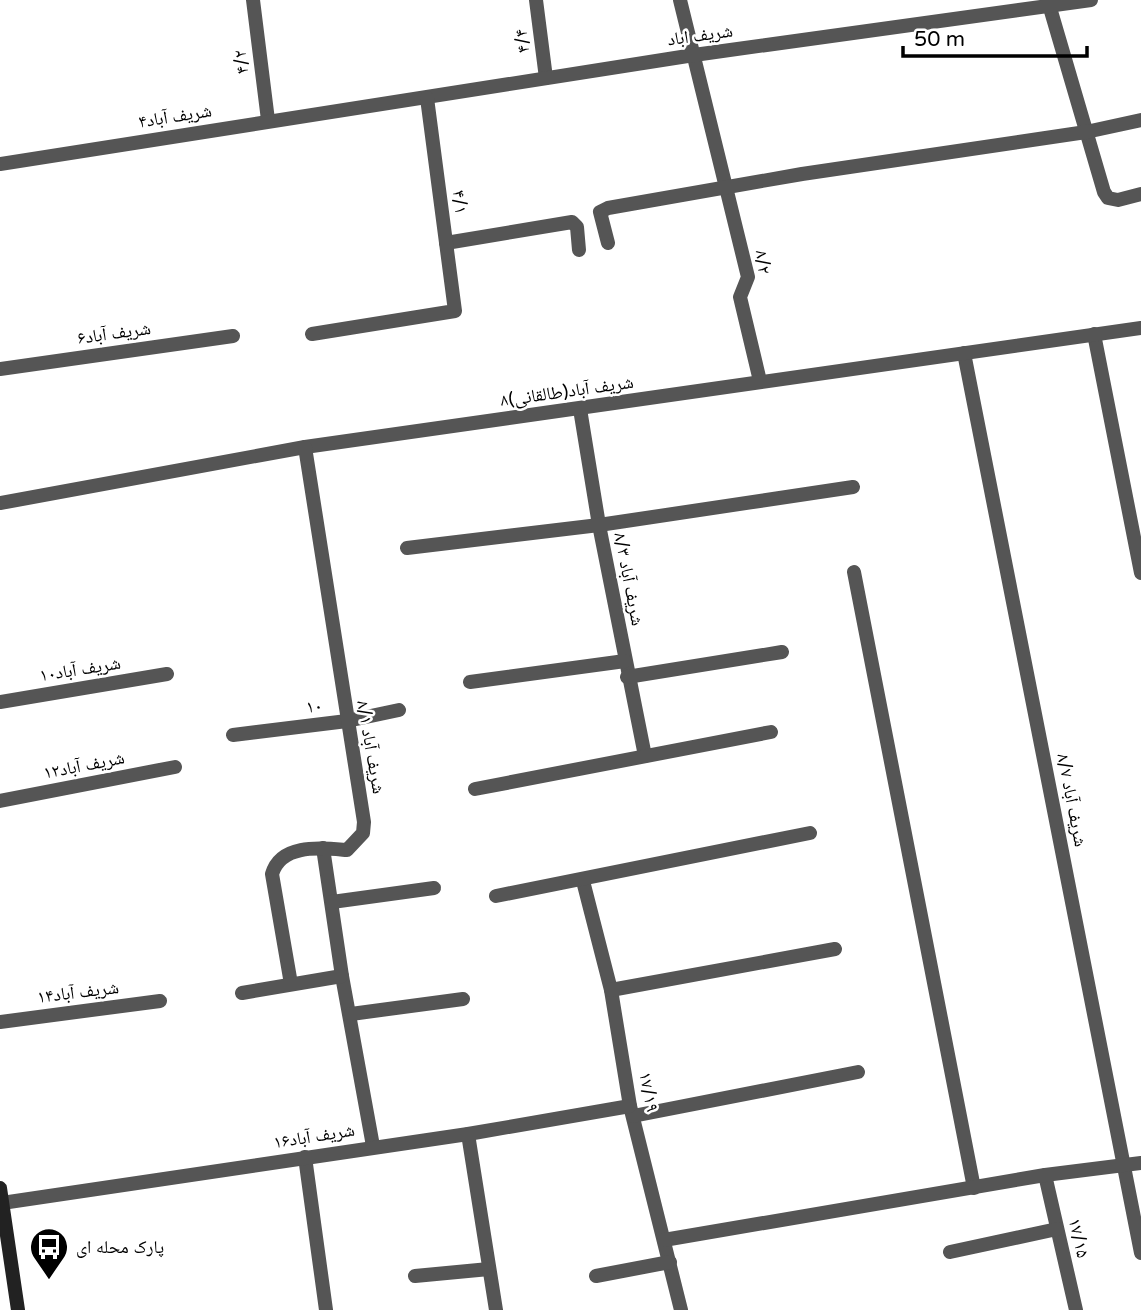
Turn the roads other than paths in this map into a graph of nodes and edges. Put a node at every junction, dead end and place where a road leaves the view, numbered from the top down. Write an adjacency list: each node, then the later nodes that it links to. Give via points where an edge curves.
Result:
1 (253, 0): 10 (street, ۴/۲)
2 (536, 0): 7 (street, ۴/۴)
3 (680, 0): 6 (street, ۸/۲)
4 (1091, 0): 5 (street, شریف اباد)
5 (1048, 4): 6 (street, شریف اباد); 12 (street)
6 (694, 55): 7 (street, شریف اباد); 14 (street, ۸/۲)
7 (546, 78): 8 (street, شریف اباد)
8 (427, 98): 9 (street, شریف اباد); 16 (street, ۴/۱)
9 (357, 106): 10 (street, ۴شریف آباد)
10 (268, 120): 13 (street, ۴شریف آباد)
11 (1141, 120): 12 (street)
12 (1086, 132): 14 (street); 15 (street, via 1108,198)
13 (0, 164)
14 (727, 188): 17 (street, via 608,208 600,212); 25 (street, ۸/۲, via 748,277 740,297)
15 (1141, 194)
16 (446, 243): 18 (street, via 572,222 577,227); 20 (street, ۴/۱, via 455,311)
17 (608, 243)
18 (579, 250)
19 (1141, 328): 21 (street, ۸شریف آباد(طالقانی))
20 (312, 334)
21 (1094, 334): 23 (street, ۸شریف آباد(طالقانی)); 33 (street)
22 (233, 336): 24 (street, شریف آباد۶)
23 (964, 353): 25 (street, ۸شریف آباد(طالقانی)); 69 (street, شریف آباد ۸/۷)
24 (0, 369)
25 (760, 381): 26 (street, ۸شریف آباد(طالقانی))
26 (580, 409): 27 (street, ۸شریف آباد(طالقانی)); 30 (street, شریف آباد ۸/۳)
27 (305, 447): 29 (street, ۸شریف آباد(طالقانی)); 41 (street, شریف آباد ۸/۱)
28 (853, 487): 30 (street)
29 (0, 503)
30 (599, 525): 31 (street); 35 (street, شریف آباد ۸/۳)
31 (407, 548)
32 (854, 572): 71 (street)
33 (1141, 573)
34 (782, 652): 37 (street)
35 (625, 661): 37 (street, شریف آباد ۸/۳); 38 (street)
36 (166, 674): 39 (street, شریف آباد۱۰)
37 (628, 677): 44 (street, شریف آباد ۸/۳)
38 (470, 682)
39 (0, 702)
40 (399, 710): 41 (street, ۱۰)
41 (347, 721): 43 (street, ۱۰); 49 (street, شریف آباد ۸/۱, via 363,833 347,850)
42 (771, 732): 44 (street)
43 (233, 734)
44 (645, 756): 46 (street)
45 (175, 767): 47 (street, شریف آباد۱۲)
46 (475, 789)
47 (0, 801)
48 (810, 833): 50 (street)
49 (323, 848): 53 (street); 56 (street, شریف آباد ۸/۱, via 286,853 276,861 272,873)
50 (583, 881): 52 (street); 57 (street, ۱۷/۱۹)
51 (434, 888): 53 (street)
52 (496, 896)
53 (332, 902): 55 (street)
54 (835, 949): 57 (street)
55 (342, 976): 56 (street); 61 (street)
56 (291, 984): 58 (street)
57 (611, 990): 64 (street, ۱۷/۱۹)
58 (242, 993)
59 (464, 999): 61 (street)
60 (160, 1001): 62 (street, شریف آباد۱۴)
61 (351, 1014): 66 (street)
62 (0, 1022)
63 (858, 1072): 64 (street, شریف آباد۱۶)
64 (632, 1111): 65 (street, شریف آباد۱۶); 74 (street, ۱۷/۱۹)
65 (468, 1134): 66 (street, شریف آباد۱۶); 78 (street)
66 (373, 1146): 67 (street, شریف آباد۱۶)
67 (304, 1157): 72 (street, شریف آباد۱۶); 83 (street)
68 (1141, 1163): 69 (street)
69 (1124, 1165): 70 (street); 76 (street, شریف آباد ۸/۷)
70 (1045, 1175): 71 (street); 73 (street, ۱۷/۱۵)
71 (974, 1188): 74 (street)
72 (1, 1196): 81 (main road)
73 (1057, 1228): 75 (street); 86 (street, ۱۷/۱۵)
74 (664, 1240): 77 (street, ۱۷/۱۹)
75 (950, 1252)
76 (1141, 1253)
77 (670, 1262): 80 (street); 85 (street, ۱۷/۱۹)
78 (489, 1269): 79 (street); 84 (street)
79 (415, 1276)
80 (596, 1276)
81 (6, 1278): 82 (main road)
82 (18, 1310)
83 (326, 1310)
84 (496, 1310)
85 (681, 1310)
86 (1076, 1310)

